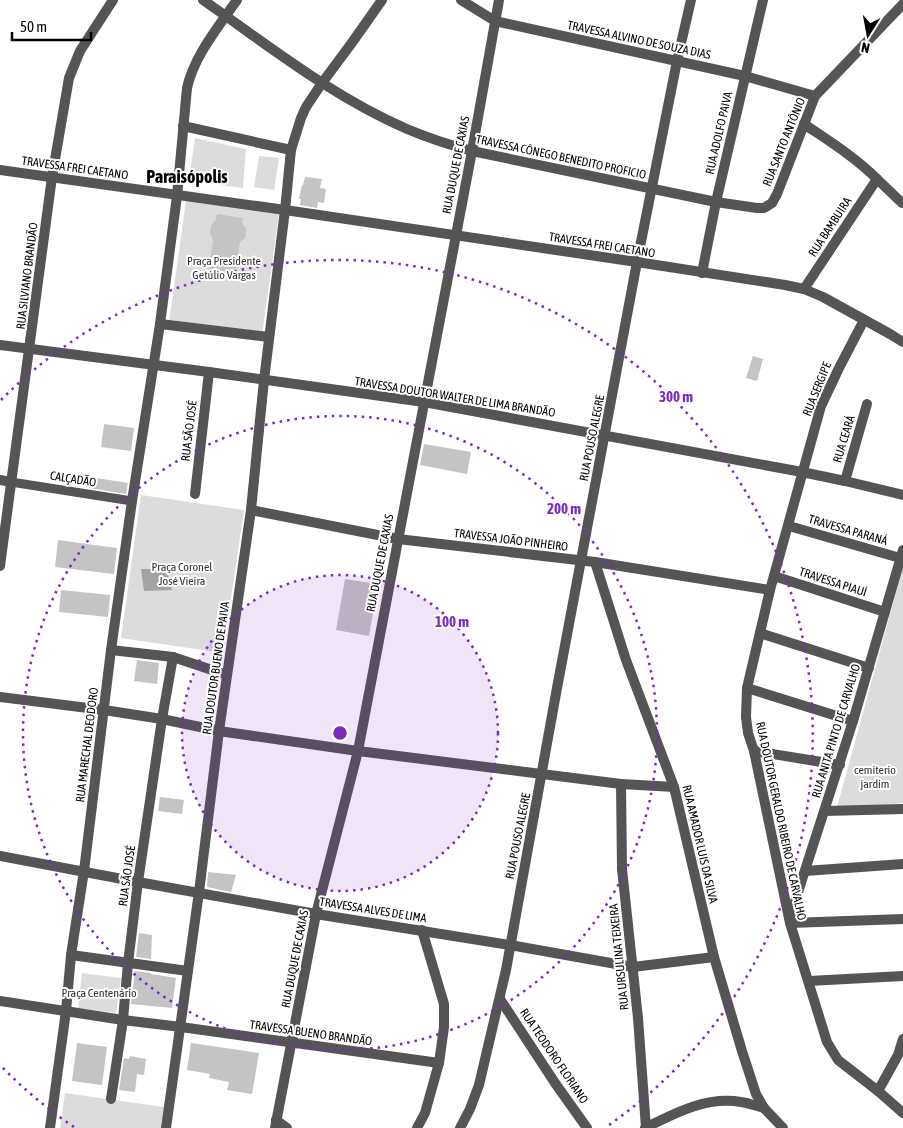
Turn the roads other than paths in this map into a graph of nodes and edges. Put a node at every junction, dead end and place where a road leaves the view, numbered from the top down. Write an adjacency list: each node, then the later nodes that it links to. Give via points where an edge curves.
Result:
1 (113, 0): 21 (street, RUA SILVIANO BRANDÃO, via 74,63)
2 (203, 0): 10 (street, TRAVESSA CÔNEGO BENEDITO PROFICIO)
3 (238, 0): 10 (street)
4 (382, 0): 14 (street, RUA DOUTOR BUENO DE PAIVA)
5 (461, 0): 11 (street, TRAVESSA ALVINO DE SOUZA DIAS)
6 (499, 0): 11 (street, RUA DUQUE DE CAXIAS)
7 (691, 0): 12 (street, RUA POUSO ALEGRE)
8 (763, 0): 13 (street, RUA ADOLFO PAIVA)
9 (903, 4): 15 (street, RUA SANTO ANTÔNIO)
10 (226, 16): 14 (street, TRAVESSA CÔNEGO BENEDITO PROFICIO); 17 (street, via 190,75)
11 (494, 20): 12 (street, TRAVESSA ALVINO DE SOUZA DIAS); 19 (street, RUA DUQUE DE CAXIAS)
12 (677, 61): 13 (street, TRAVESSA ALVINO DE SOUZA DIAS); 23 (street, RUA POUSO ALEGRE)
13 (745, 76): 15 (street, TRAVESSA ALVINO DE SOUZA DIAS); 25 (street, RUA ADOLFO PAIVA)
14 (322, 83): 18 (street, RUA DOUTOR BUENO DE PAIVA, via 301,118); 19 (street, TRAVESSA CÔNEGO BENEDITO PROFICIO, via 407,129)
15 (815, 96): 16 (street, RUA SANTO ANTÔNIO)
16 (804, 124): 22 (street); 26 (street, RUA SANTO ANTÔNIO)
17 (183, 126): 18 (street); 24 (street)
18 (291, 150): 28 (street, RUA DOUTOR BUENO DE PAIVA)
19 (472, 152): 23 (street, TRAVESSA CÔNEGO BENEDITO PROFICIO); 29 (street, RUA DUQUE DE CAXIAS)
20 (0, 170): 21 (street, TRAVESSA FREI CAETANO)
21 (52, 177): 24 (street, TRAVESSA FREI CAETANO); 38 (street, RUA SILVIANO BRANDÃO)
22 (877, 179): 27 (street); 32 (street, RUA BAMBUIRA)
23 (652, 189): 25 (street, TRAVESSA CÔNEGO BENEDITO PROFICIO); 30 (street, RUA POUSO ALEGRE)
24 (177, 196): 28 (street, TRAVESSA FREI CAETANO); 34 (street)
25 (716, 202): 26 (street, TRAVESSA CÔNEGO BENEDITO PROFICIO, via 757,208); 31 (street, RUA ADOLFO PAIVA)
26 (772, 203)
27 (902, 203)
28 (286, 210): 29 (street, TRAVESSA FREI CAETANO); 35 (street, RUA DOUTOR BUENO DE PAIVA)
29 (456, 235): 30 (street, TRAVESSA FREI CAETANO); 42 (street, RUA DUQUE DE CAXIAS)
30 (637, 262): 31 (street, TRAVESSA FREI CAETANO); 44 (street, RUA POUSO ALEGRE)
31 (702, 273): 32 (street, TRAVESSA FREI CAETANO)
32 (804, 290): 33 (street, TRAVESSA FREI CAETANO, via 824,297)
33 (864, 320): 36 (street, TRAVESSA FREI CAETANO); 45 (street, RUA SERGIPE, via 822,406)
34 (160, 324): 35 (street); 39 (street)
35 (269, 337): 41 (street, RUA DOUTOR BUENO DE PAIVA)
36 (903, 342)
37 (0, 345): 38 (street, TRAVESSA DOUTOR WALTER DE LIMA BRANDÃO)
38 (30, 349): 39 (street, TRAVESSA DOUTOR WALTER DE LIMA BRANDÃO); 48 (street, RUA SILVIANO BRANDÃO)
39 (154, 365): 40 (street, TRAVESSA DOUTOR WALTER DE LIMA BRANDÃO); 51 (street, RUA MARECHAL DEODORO)
40 (209, 372): 41 (street, TRAVESSA DOUTOR WALTER DE LIMA BRANDÃO); 49 (street, RUA SÃO JOSÉ)
41 (264, 380): 42 (street, TRAVESSA DOUTOR WALTER DE LIMA BRANDÃO); 52 (street, RUA DOUTOR BUENO DE PAIVA)
42 (424, 402): 44 (street, TRAVESSA DOUTOR WALTER DE LIMA BRANDÃO); 54 (street, RUA DUQUE DE CAXIAS)
43 (867, 404): 47 (street, RUA CEARÁ)
44 (605, 435): 45 (street, TRAVESSA DOUTOR WALTER DE LIMA BRANDÃO); 56 (street, RUA POUSO ALEGRE)
45 (802, 472): 47 (street, TRAVESSA DOUTOR WALTER DE LIMA BRANDÃO); 53 (street, RUA DOUTOR GERALDO RIBEIRO DE CARVALHO)
46 (0, 480): 48 (street)
47 (844, 481): 50 (street, TRAVESSA DOUTOR WALTER DE LIMA BRANDÃO)
48 (11, 482): 51 (street, CALÇADÃO); 58 (street, RUA SILVIANO BRANDÃO)
49 (195, 494)
50 (903, 495)
51 (132, 500): 63 (street, RUA MARECHAL DEODORO)
52 (251, 510): 54 (street, TRAVESSA JOÃO PINHEIRO); 66 (street, RUA DOUTOR BUENO DE PAIVA)
53 (789, 526): 55 (street, TRAVESSA PARANÁ); 59 (street, RUA DOUTOR GERALDO RIBEIRO DE CARVALHO)
54 (398, 539): 56 (street, TRAVESSA JOÃO PINHEIRO); 73 (street, RUA DUQUE DE CAXIAS)
55 (902, 554): 61 (street, RUA ANITA PINTO DE CARVALHO)
56 (582, 560): 57 (street, TRAVESSA JOÃO PINHEIRO); 76 (street, RUA POUSO ALEGRE)
57 (595, 562): 60 (street, TRAVESSA JOÃO PINHEIRO); 78 (street, RUA AMADOR LUIS DA SILVA, via 626,660)
58 (0, 566)
59 (774, 576): 60 (street, RUA DOUTOR GERALDO RIBEIRO DE CARVALHO); 61 (street, TRAVESSA PIAUÍ)
60 (770, 590): 62 (street, RUA DOUTOR GERALDO RIBEIRO DE CARVALHO)
61 (885, 612): 65 (street, RUA ANITA PINTO DE CARVALHO)
62 (760, 633): 65 (street); 67 (street, RUA DOUTOR GERALDO RIBEIRO DE CARVALHO)
63 (111, 650): 64 (street); 69 (street, RUA MARECHAL DEODORO)
64 (173, 657): 66 (street); 70 (street, RUA SÃO JOSÉ)
65 (869, 668): 71 (street, RUA ANITA PINTO DE CARVALHO)
66 (227, 675): 72 (street, RUA DOUTOR BUENO DE PAIVA)
67 (747, 688): 71 (street); 74 (street, RUA DOUTOR GERALDO RIBEIRO DE CARVALHO, via 746,717)
68 (0, 697): 69 (street)
69 (104, 710): 70 (street); 83 (street, RUA MARECHAL DEODORO)
70 (162, 720): 72 (street); 85 (street, RUA SÃO JOSÉ)
71 (853, 721): 75 (street, RUA ANITA PINTO DE CARVALHO)
72 (220, 731): 73 (street); 86 (street, RUA DOUTOR BUENO DE PAIVA)
73 (358, 751): 76 (street); 87 (street, RUA DUQUE DE CAXIAS)
74 (754, 751): 75 (street); 89 (street, RUA DOUTOR GERALDO RIBEIRO DE CARVALHO)
75 (840, 765): 80 (street, RUA ANITA PINTO DE CARVALHO)
76 (542, 773): 77 (street); 91 (street, RUA POUSO ALEGRE)
77 (621, 784): 78 (street); 95 (street, RUA URSULINA TEIXEIRA, via 622,869)
78 (674, 787): 93 (street, RUA AMADOR LUIS DA SILVA)
79 (903, 808): 80 (street)
80 (825, 811): 84 (street, RUA ANITA PINTO DE CARVALHO)
81 (0, 856): 83 (street, TRAVESSA ALVES DE LIMA)
82 (903, 864): 84 (street)
83 (84, 871): 85 (street, TRAVESSA ALVES DE LIMA); 92 (street, RUA MARECHAL DEODORO)
84 (805, 871): 89 (street, RUA ANITA PINTO DE CARVALHO)
85 (138, 882): 86 (street, TRAVESSA ALVES DE LIMA); 94 (street, RUA SÃO JOSÉ)
86 (199, 892): 87 (street, TRAVESSA ALVES DE LIMA); 96 (street, RUA DOUTOR BUENO DE PAIVA)
87 (316, 914): 90 (street, TRAVESSA ALVES DE LIMA); 105 (street, RUA DUQUE DE CAXIAS)
88 (903, 919): 89 (street)
89 (790, 920): 98 (street, RUA DOUTOR GERALDO RIBEIRO DE CARVALHO)
90 (422, 930): 91 (street, TRAVESSA ALVES DE LIMA); 106 (street, via 444,1004)
91 (510, 945): 95 (street, TRAVESSA ALVES DE LIMA); 99 (street, RUA POUSO ALEGRE)
92 (71, 955): 94 (street); 101 (street, RUA MARECHAL DEODORO)
93 (714, 957): 95 (street, TRAVESSA ALVES DE LIMA); 109 (street, RUA AMADOR LUIS DA SILVA, via 756,1094)
94 (128, 964): 96 (street); 102 (street, RUA SÃO JOSÉ)
95 (632, 967): 118 (street, RUA URSULINA TEIXEIRA)
96 (188, 971): 103 (street, RUA DOUTOR BUENO DE PAIVA)
97 (903, 976): 98 (street)
98 (809, 982): 107 (street, RUA DOUTOR GERALDO RIBEIRO DE CARVALHO, via 828,1042 838,1060)
99 (500, 998): 116 (street, RUA POUSO ALEGRE, via 479,1085); 117 (street, RUA TEODORO FLORIANO)
100 (0, 1001): 101 (street)
101 (66, 1011): 102 (street); 112 (street, RUA MARECHAL DEODORO)
102 (123, 1020): 103 (street); 108 (street, RUA SÃO JOSÉ)
103 (181, 1027): 105 (street, TRAVESSA BUENO BRANDÃO); 113 (street, RUA DOUTOR BUENO DE PAIVA)
104 (903, 1039): 107 (street)
105 (291, 1042): 106 (street, TRAVESSA BUENO BRANDÃO); 111 (street, RUA DUQUE DE CAXIAS)
106 (439, 1063): 115 (street)
107 (878, 1091): 110 (street, RUA DOUTOR GERALDO RIBEIRO DE CARVALHO)
108 (111, 1099)
109 (764, 1108): 118 (street, via 740,1102 714,1102 690,1107); 119 (street, RUA AMADOR LUIS DA SILVA)
110 (903, 1113)
111 (275, 1124): 114 (street)
112 (50, 1128)
113 (166, 1128)
114 (287, 1128)
115 (417, 1128)
116 (460, 1128)
117 (587, 1128)
118 (646, 1128)
119 (783, 1128)

